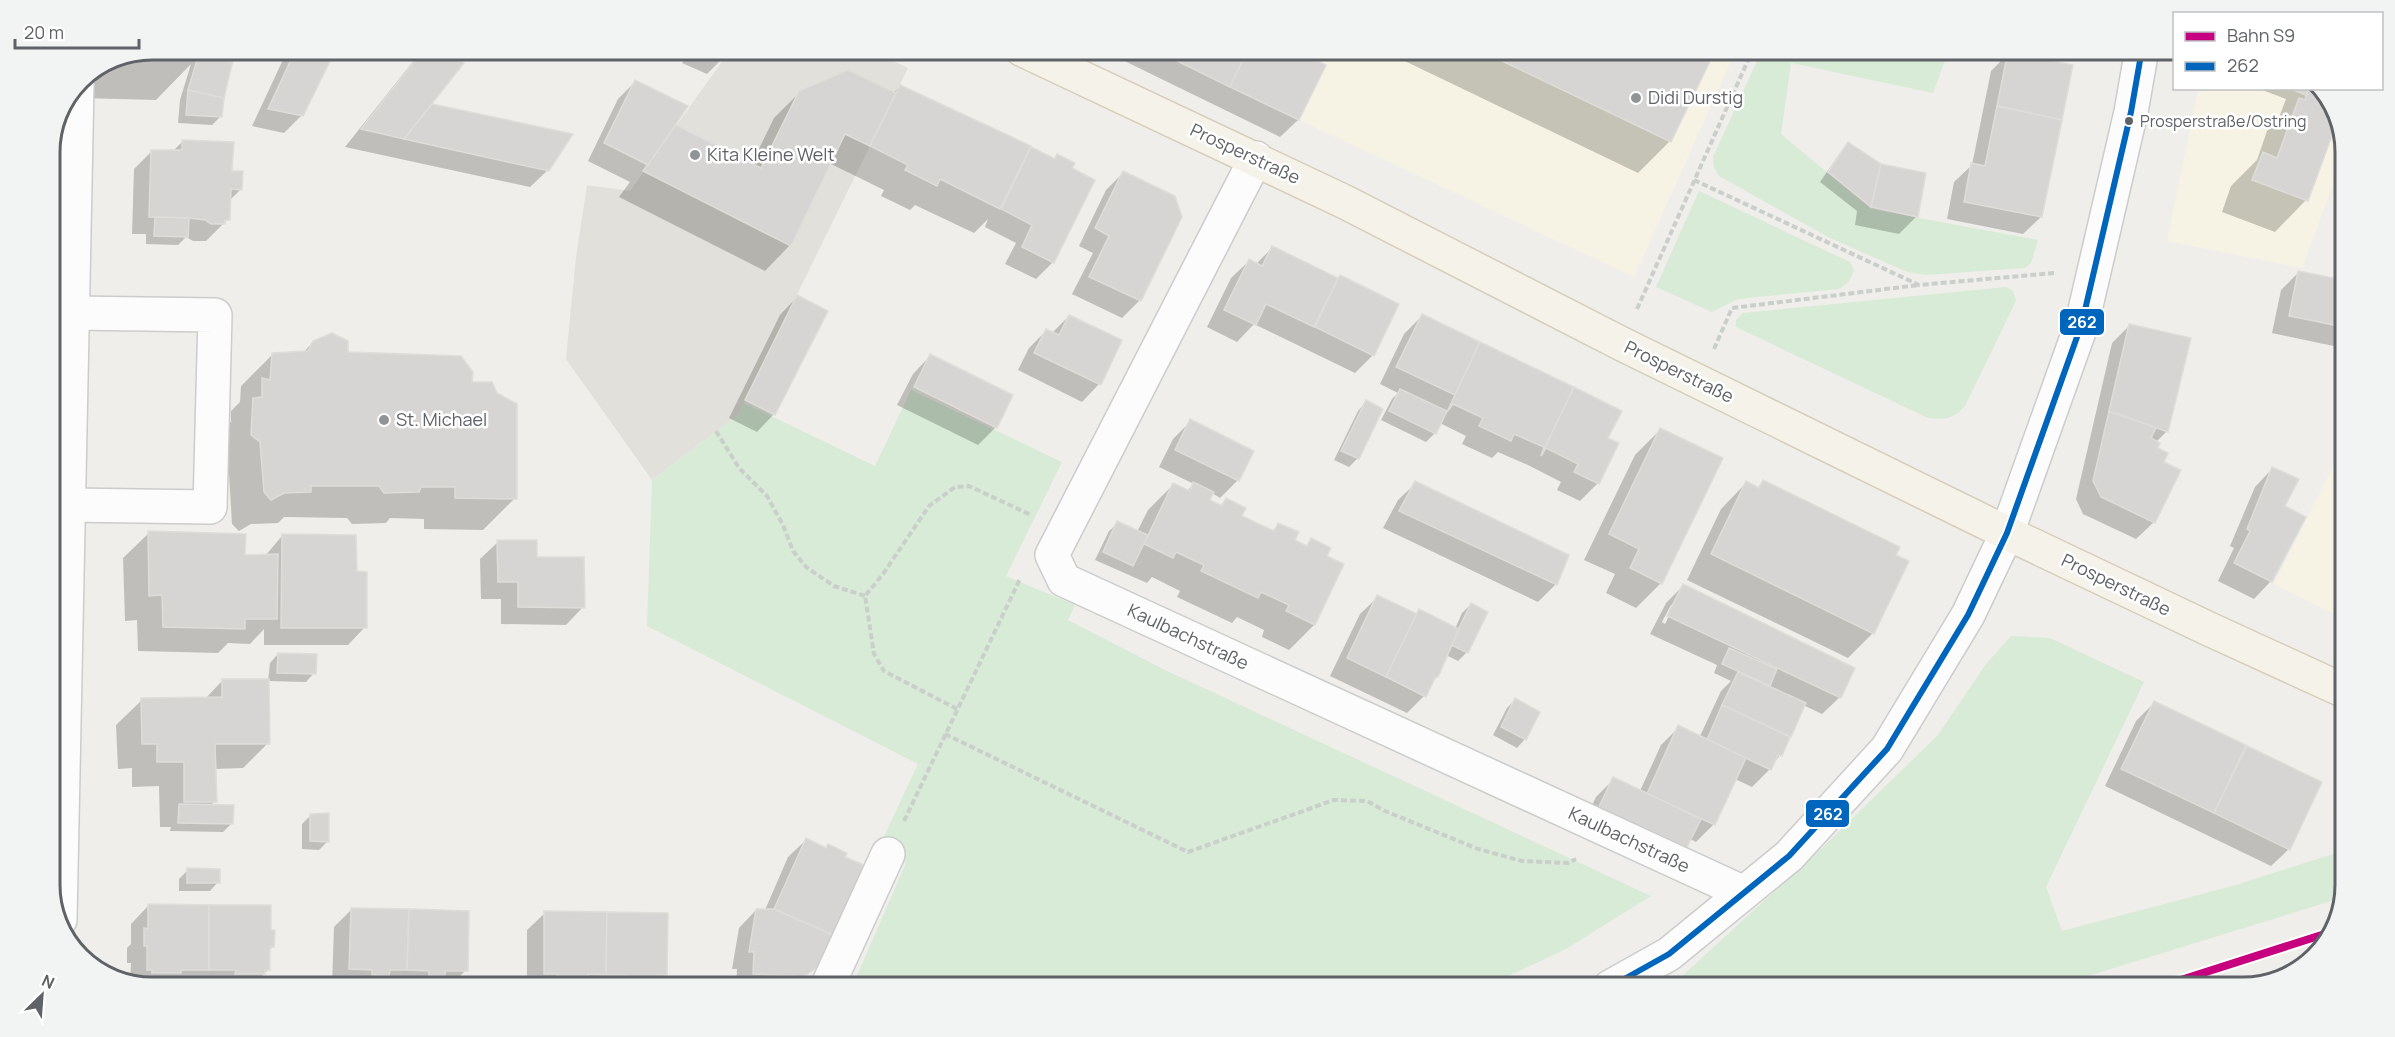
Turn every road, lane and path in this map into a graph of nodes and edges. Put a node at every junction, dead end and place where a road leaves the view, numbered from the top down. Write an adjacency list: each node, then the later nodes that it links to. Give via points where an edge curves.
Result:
1 (1043, 60): 5 (main road, Prosperstraße)
2 (1748, 60): 7 (path)
3 (2140, 60): 8 (street)
4 (74, 104): 6 (street)
5 (1256, 158): 11 (main road, Prosperstraße); 16 (street)
6 (62, 173): 10 (street)
7 (1694, 180): 9 (path); 11 (path)
8 (2094, 270): 9 (path); 15 (street, via 2082,323)
9 (1919, 285): 12 (path, via 1732,308)
10 (72, 314): 14 (street); 14 (street, via 215,315 210,507)
11 (1622, 344): 12 (main road, Prosperstraße)
12 (1699, 382): 15 (main road, Prosperstraße)
13 (716, 431): 17 (path, via 740,468 767,496 793,551 806,567 834,586)
14 (68, 505): 24 (street)
15 (2007, 533): 18 (main road, Prosperstraße); 23 (street, via 1968,615 1887,749 1789,856)
16 (1058, 543): 17 (path, via 969,486 960,485 928,506); 19 (path, via 1028,563); 21 (street, Kaulbachstraße, via 1064,580)
17 (865, 596): 19 (path, via 874,654 884,671)
18 (2335, 687)
19 (957, 710): 20 (path)
20 (945, 734): 21 (path, via 1188,852 1334,800 1352,799 1367,801 1478,849 1522,861 1568,863); 22 (path)
21 (1622, 837): 23 (street, Kaulbachstraße)
22 (888, 854): 25 (street)
23 (1742, 892): 26 (street, via 1669,954)
24 (61, 894)
25 (832, 977)
26 (1628, 977)

